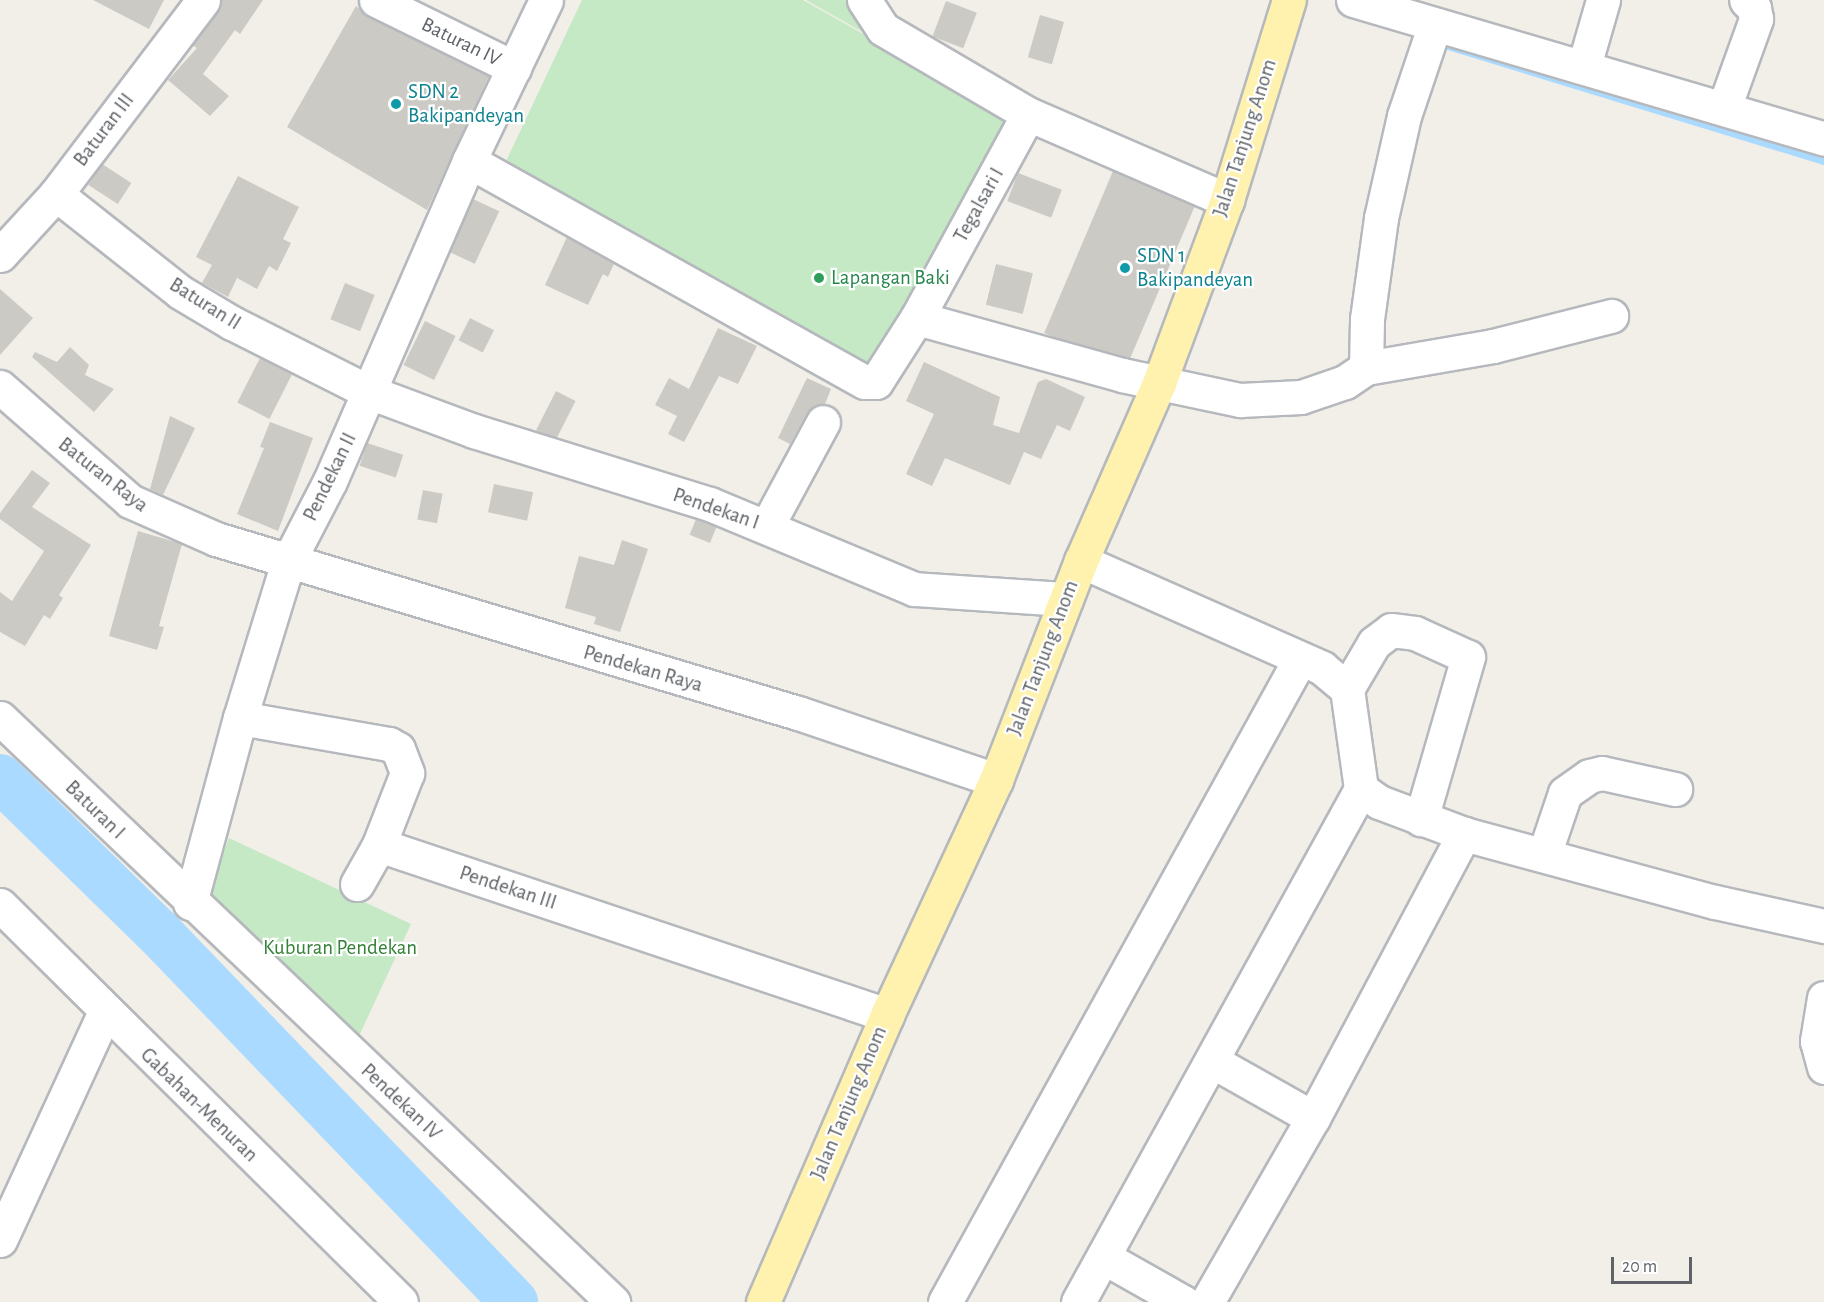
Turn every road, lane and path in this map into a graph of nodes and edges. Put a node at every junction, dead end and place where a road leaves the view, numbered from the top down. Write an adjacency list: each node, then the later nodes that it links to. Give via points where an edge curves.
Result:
1 (202, 0): 16 (street, Baturan III)
2 (376, 0): 11 (street, Baturan IV)
3 (546, 0): 11 (street, Pendekan II)
4 (864, 0): 13 (street, via 883,29)
5 (1289, 0): 17 (main road, Jalan Tanjung Anom)
6 (1353, 0): 9 (street)
7 (1603, 0): 10 (street)
8 (1746, 0): 12 (street, via 1754,8 1756,19)
9 (1434, 27): 10 (street); 21 (street, via 1404,116 1381,218 1367,319)
10 (1584, 66): 12 (street)
11 (514, 68): 15 (street, Pendekan II)
12 (1724, 108): 14 (street)
13 (1028, 114): 17 (street); 20 (street, Tegalsari I)
14 (1824, 139)
15 (469, 161): 20 (street, Tegalsari I, via 865,382 876,382); 24 (street, Pendekan II)
16 (56, 194): 18 (street, Baturan III); 24 (street, Baturan II, via 180,292 232,323)
17 (1227, 200): 22 (main road, Jalan Tanjung Anom)
18 (0, 255)
19 (1611, 316): 21 (street, via 1493,346)
20 (917, 318): 22 (street)
21 (1366, 368): 22 (street, via 1323,391 1270,400 1240,400)
22 (1159, 383): 27 (main road, Jalan Tanjung Anom)
23 (0, 387): 28 (street, Baturan Raya, via 130,501 216,539)
24 (369, 392): 26 (street, Pendekan I, via 474,431 710,504); 28 (street, Pendekan II, via 330,481)
25 (823, 422): 26 (street)
26 (767, 526): 29 (street, Pendekan I, via 914,589)
27 (1081, 561): 29 (main road, Jalan Tanjung Anom); 30 (street)
28 (288, 562): 33 (street, Pendekan II); 34 (street, Pendekan Raya, via 798,713)
29 (1066, 599): 34 (main road, Jalan Tanjung Anom)
30 (1300, 659): 31 (street, via 1322,668); 56 (street)
31 (1347, 689): 35 (street); 37 (street, via 1374,643 1391,630 1415,633 1468,657)
32 (0, 718): 42 (street, Baturan I)
33 (240, 718): 39 (street, via 389,744 398,749 407,773); 42 (street, Pendekan II)
34 (996, 780): 47 (main road, Jalan Tanjung Anom)
35 (1361, 789): 37 (street, via 1379,802); 48 (street)
36 (1675, 789): 40 (street, via 1602,773 1589,776 1565,793)
37 (1421, 819): 38 (street)
38 (1464, 834): 40 (street); 50 (street)
39 (379, 845): 41 (street); 47 (street, Pendekan III)
40 (1544, 855): 44 (street, via 1715,902)
41 (357, 884)
42 (190, 903): 54 (street, Pendekan IV)
43 (0, 905): 46 (street, Gabahan-Menuran)
44 (1824, 926)
45 (1824, 998): 49 (street, via 1817,1041)
46 (105, 1012): 51 (street); 53 (street, Gabahan-Menuran)
47 (887, 1015): 55 (main road, Jalan Tanjung Anom)
48 (1212, 1061): 50 (street); 52 (street)
49 (1824, 1067)
50 (1313, 1118): 59 (street)
51 (0, 1240)
52 (1103, 1257): 57 (street); 58 (street)
53 (401, 1302)
54 (613, 1302)
55 (763, 1302)
56 (945, 1302)
57 (1078, 1302)
58 (1183, 1302)
59 (1207, 1302)

